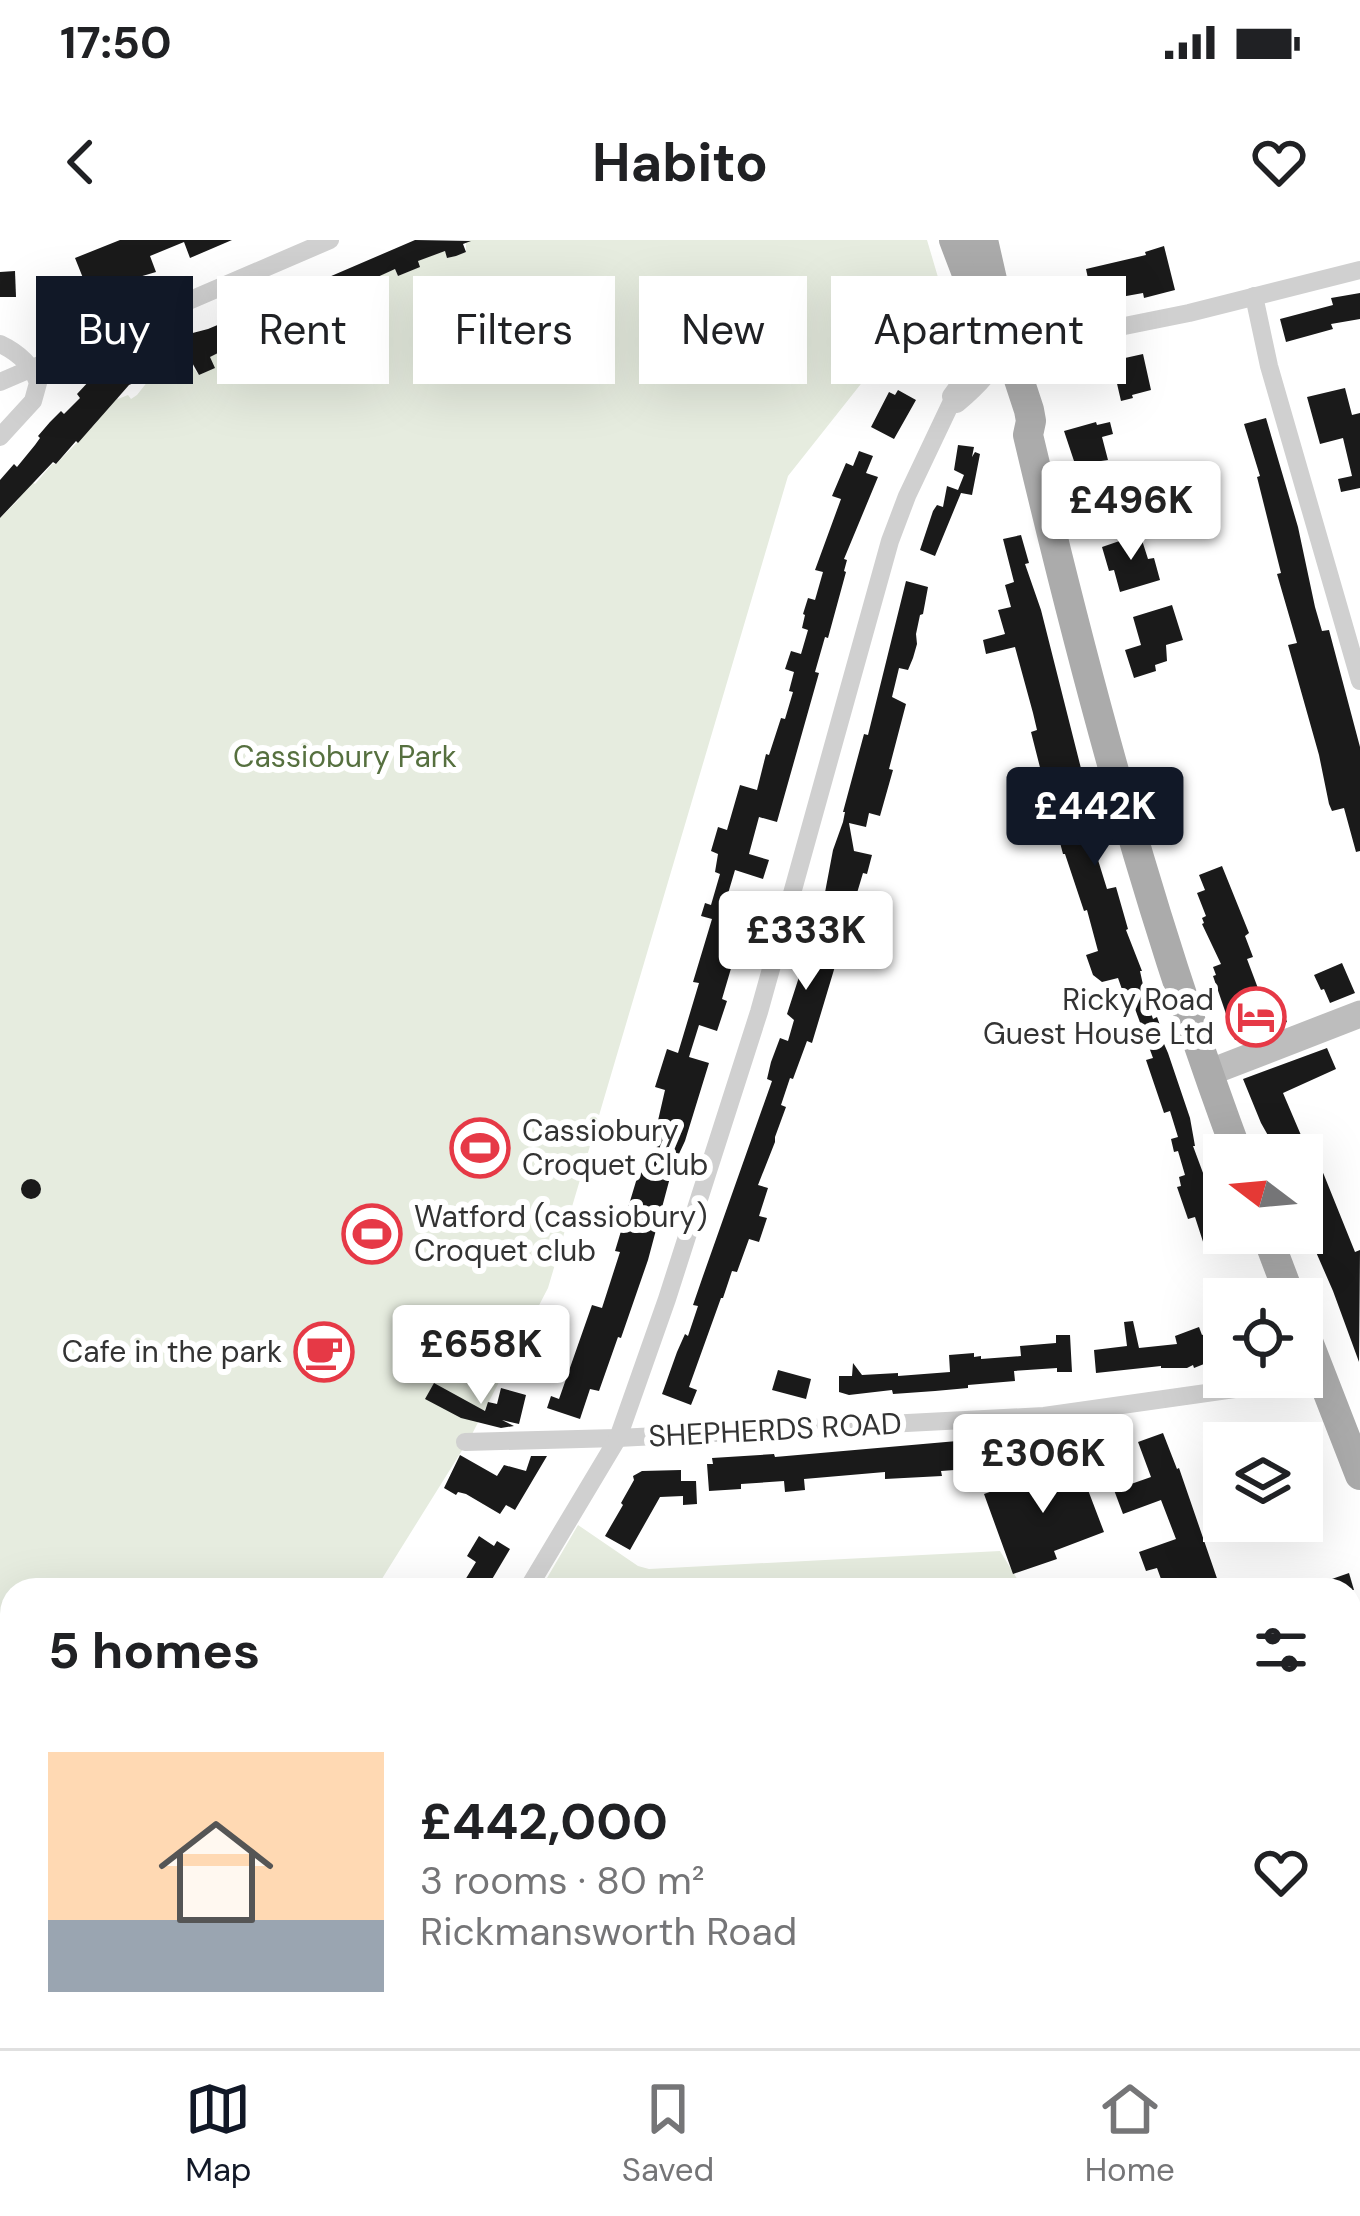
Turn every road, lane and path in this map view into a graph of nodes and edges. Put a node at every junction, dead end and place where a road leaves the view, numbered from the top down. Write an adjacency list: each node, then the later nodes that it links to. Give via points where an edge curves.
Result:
1 (330, 240): 10 (street)
2 (954, 240): 5 (main road)
3 (982, 240): 6 (main road)
4 (1360, 270): 7 (street)
5 (968, 276)
6 (986, 276)
7 (1254, 296): 8 (street); 15 (street)
8 (1126, 326)
9 (0, 344): 10 (street)
10 (31, 369): 11 (street); 14 (street, via 38,383 33,400)
11 (0, 382)
12 (978, 384): 21 (street, via 952,401 890,541 759,1012)
13 (1007, 384): 17 (main road, via 1028,436 1107,754)
14 (0, 437)
15 (1360, 681)
16 (1360, 1014): 17 (street)
17 (1208, 1073): 18 (main road)
18 (1230, 1134)
19 (1203, 1393): 21 (street, SHEPHERDS ROAD, via 1044,1416)
20 (1319, 1398): 23 (main road)
21 (618, 1438): 22 (street, SHEPHERDS ROAD); 24 (street)
22 (465, 1442)
23 (1360, 1474)
24 (534, 1578)

